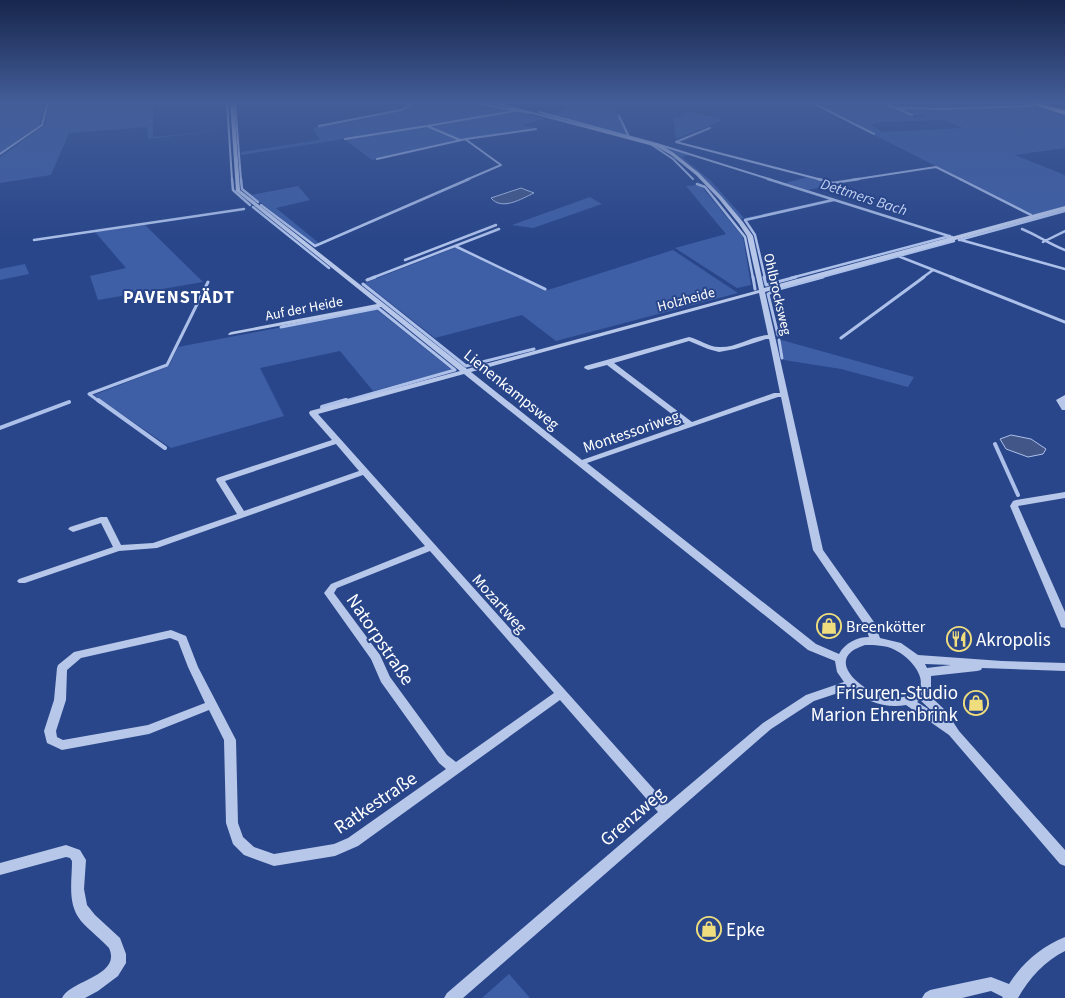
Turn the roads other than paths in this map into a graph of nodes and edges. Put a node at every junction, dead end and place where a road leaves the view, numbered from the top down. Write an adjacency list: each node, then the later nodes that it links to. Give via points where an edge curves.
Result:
1 (235, 149): 5 (street, Lienenkampsweg, via 238,190)
2 (661, 149): 4 (street, Ohlbrocksweg, via 679,158 708,185 750,236)
3 (1065, 208): 4 (street, Holzheide)
4 (761, 291): 7 (street, Ohlbrocksweg); 10 (street, Holzheide)
5 (382, 305): 6 (street, Auf der Heide); 10 (street, Lienenkampsweg)
6 (231, 334)
7 (772, 337): 8 (street, via 720,350 689,339); 11 (street, Ohlbrocksweg)
8 (608, 362): 9 (street); 15 (street, Montessoriweg)
9 (588, 368)
10 (466, 372): 14 (street, Holzheide); 17 (street, Lienenkampsweg)
11 (785, 395): 15 (street, Montessoriweg); 26 (street, Ohlbrocksweg, via 818,550 870,624)
12 (1064, 397): 13 (street, via 1060,400)
13 (1065, 408)
14 (313, 413): 16 (street, Mozartweg)
15 (691, 425): 17 (street, Montessoriweg)
16 (337, 441): 18 (street, Mozartweg); 20 (street, via 220,480)
17 (580, 463): 27 (street, Lienenkampsweg, via 812,647)
18 (364, 472): 20 (street); 22 (street, Mozartweg)
19 (1065, 495): 25 (street, via 1016,502 1014,506)
20 (242, 515): 23 (street, via 154,546)
21 (73, 529): 23 (street, via 104,519)
22 (431, 547): 33 (street, Mozartweg); 38 (street, Natorpstraße, via 334,586 329,594 376,658 385,679 443,759)
23 (118, 548): 24 (street)
24 (22, 580)
25 (1065, 624)
26 (876, 641): 27 (street, via 852,644); 28 (street, via 898,647)
27 (841, 659): 32 (street, via 844,676)
28 (915, 659): 29 (street); 31 (street)
29 (1002, 665): 30 (street); 31 (street)
30 (1065, 667)
31 (925, 672): 34 (street, via 925,687)
32 (851, 684): 35 (street, via 872,698); 39 (street, Grenzweg, via 810,698 790,709)
33 (561, 694): 38 (street, Ratkestraße); 39 (street, Mozartweg)
34 (921, 694): 35 (street); 37 (street, via 942,714)
35 (908, 701): 37 (street)
36 (211, 705): 36 (street, Ratkestraße, via 182,639 171,634 78,655 69,660 62,668 60,700 50,731 51,740 62,746 149,729); 38 (street, Ratkestraße, via 230,740 232,823 238,840 249,851 274,860 335,850 353,842)
37 (955, 734): 40 (street)
38 (455, 770)
39 (666, 812): 45 (street, Grenzweg)
40 (1065, 860)
41 (0, 869): 44 (street, via 66,851 75,854 79,860 80,906 86,918 114,941 120,951 118,967 108,977)
42 (1065, 944): 43 (street, via 1040,957)
43 (1011, 996): 46 (street, via 990,984)
44 (70, 998)
45 (452, 998)
46 (930, 998)

